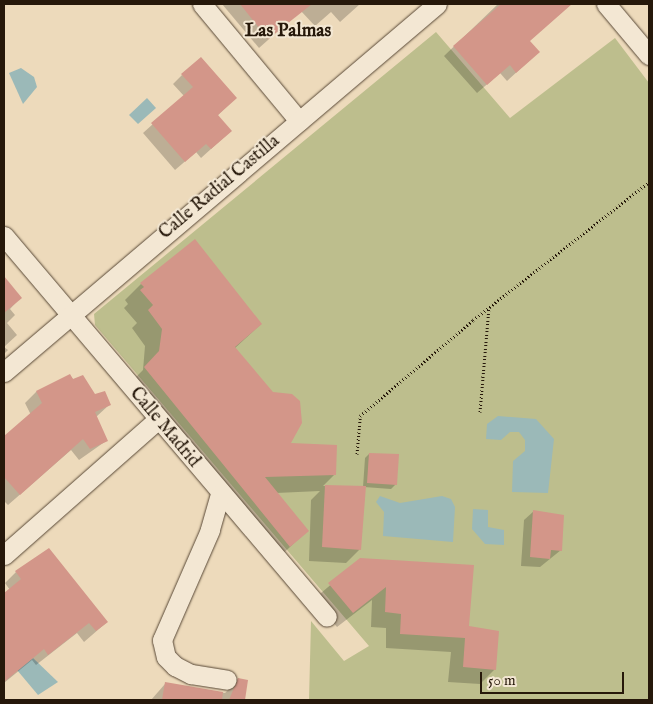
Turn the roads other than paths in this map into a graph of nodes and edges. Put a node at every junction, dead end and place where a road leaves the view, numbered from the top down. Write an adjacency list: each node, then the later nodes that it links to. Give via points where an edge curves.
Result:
1 (202, 4): 5 (street)
2 (437, 4): 5 (street, Calle Radial Castilla)
3 (606, 4): 4 (street)
4 (649, 54)
5 (299, 121): 7 (street, Calle Radial Castilla)
6 (4, 236): 7 (street, Calle Madrid)
7 (69, 318): 8 (street, Calle Radial Castilla); 9 (street, Calle Madrid)
8 (4, 372)
9 (157, 420): 10 (street, Calle Madrid); 11 (street)
10 (220, 494): 12 (street, Calle Madrid); 13 (street, via 210,530 162,640 166,657 175,666 191,674)
11 (4, 555)
12 (327, 617)
13 (227, 680)

